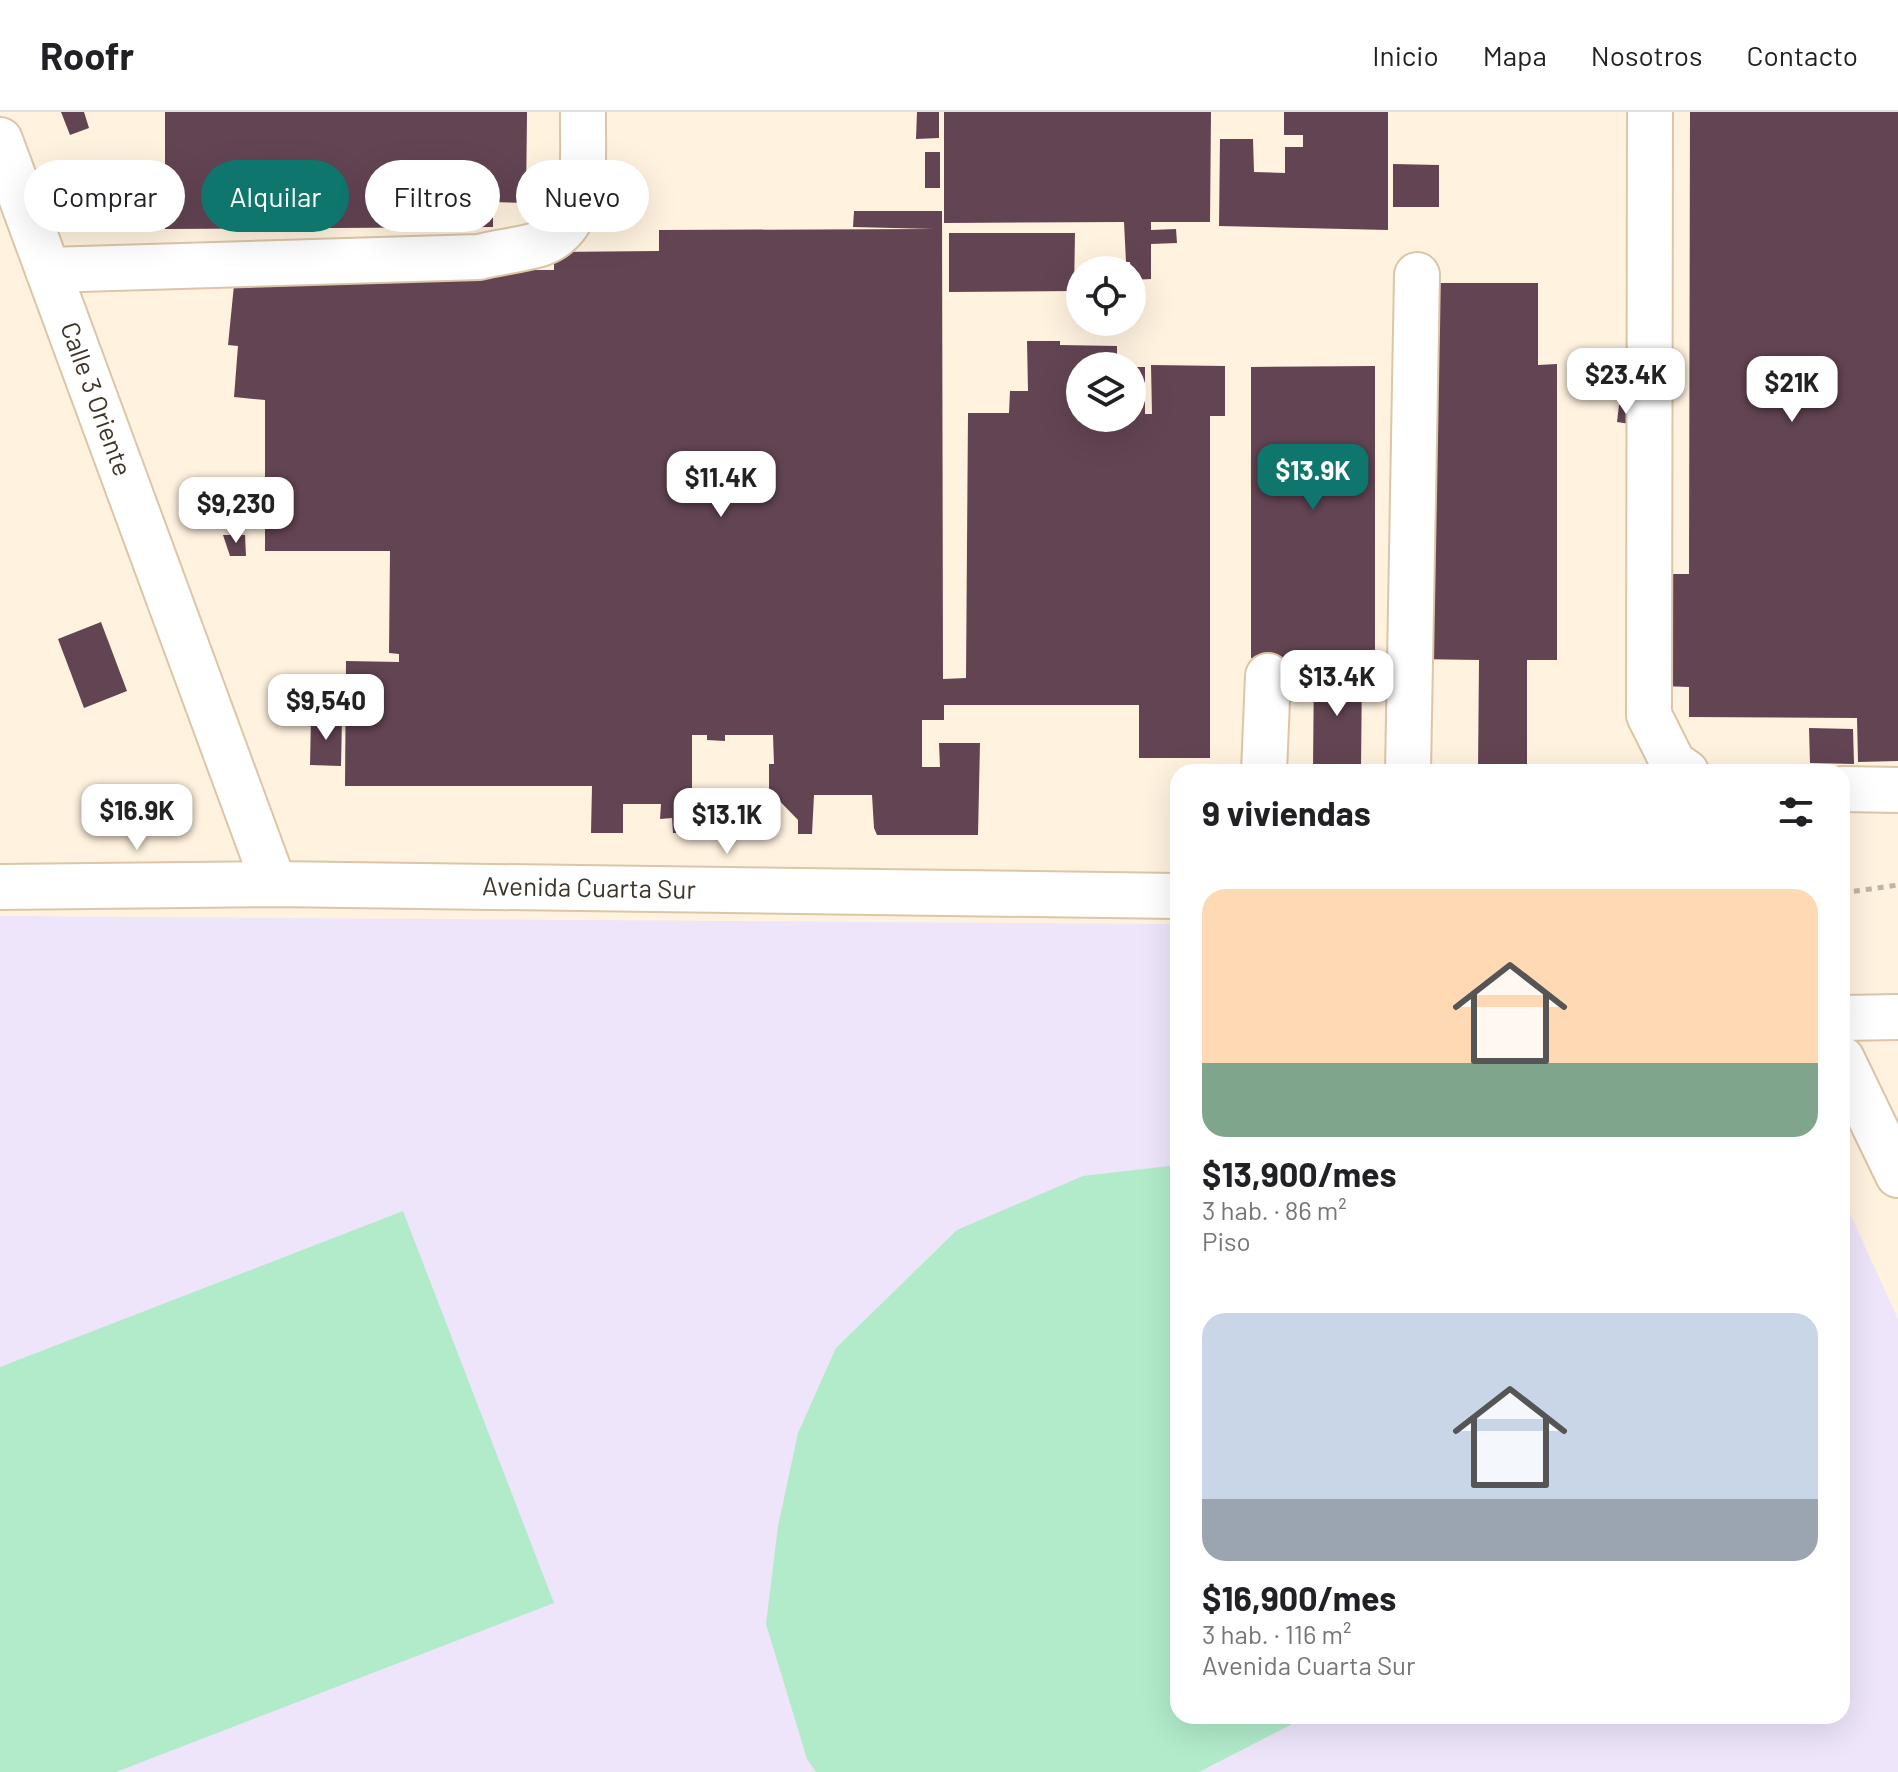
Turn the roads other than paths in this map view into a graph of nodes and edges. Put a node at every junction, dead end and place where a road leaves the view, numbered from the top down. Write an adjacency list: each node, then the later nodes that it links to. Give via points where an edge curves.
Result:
1 (583, 112): 4 (street, via 581,194 567,226 543,243 479,257)
2 (1650, 112): 9 (street, via 1649,715)
3 (0, 140): 4 (street, Calle 3 Oriente)
4 (48, 270): 12 (street, Calle 3 Oriente)
5 (1417, 275): 8 (street)
6 (1268, 676): 7 (street)
7 (1264, 764)
8 (1408, 764)
9 (1674, 764)
10 (1850, 789): 11 (street)
11 (1898, 790)
12 (274, 884): 13 (street, Avenida Cuarta Sur); 14 (street, Avenida Cuarta Sur)
13 (0, 887)
14 (1170, 896)
15 (1898, 1017): 16 (street)
16 (1850, 1018)
17 (1850, 1076): 18 (street)
18 (1898, 1175)

